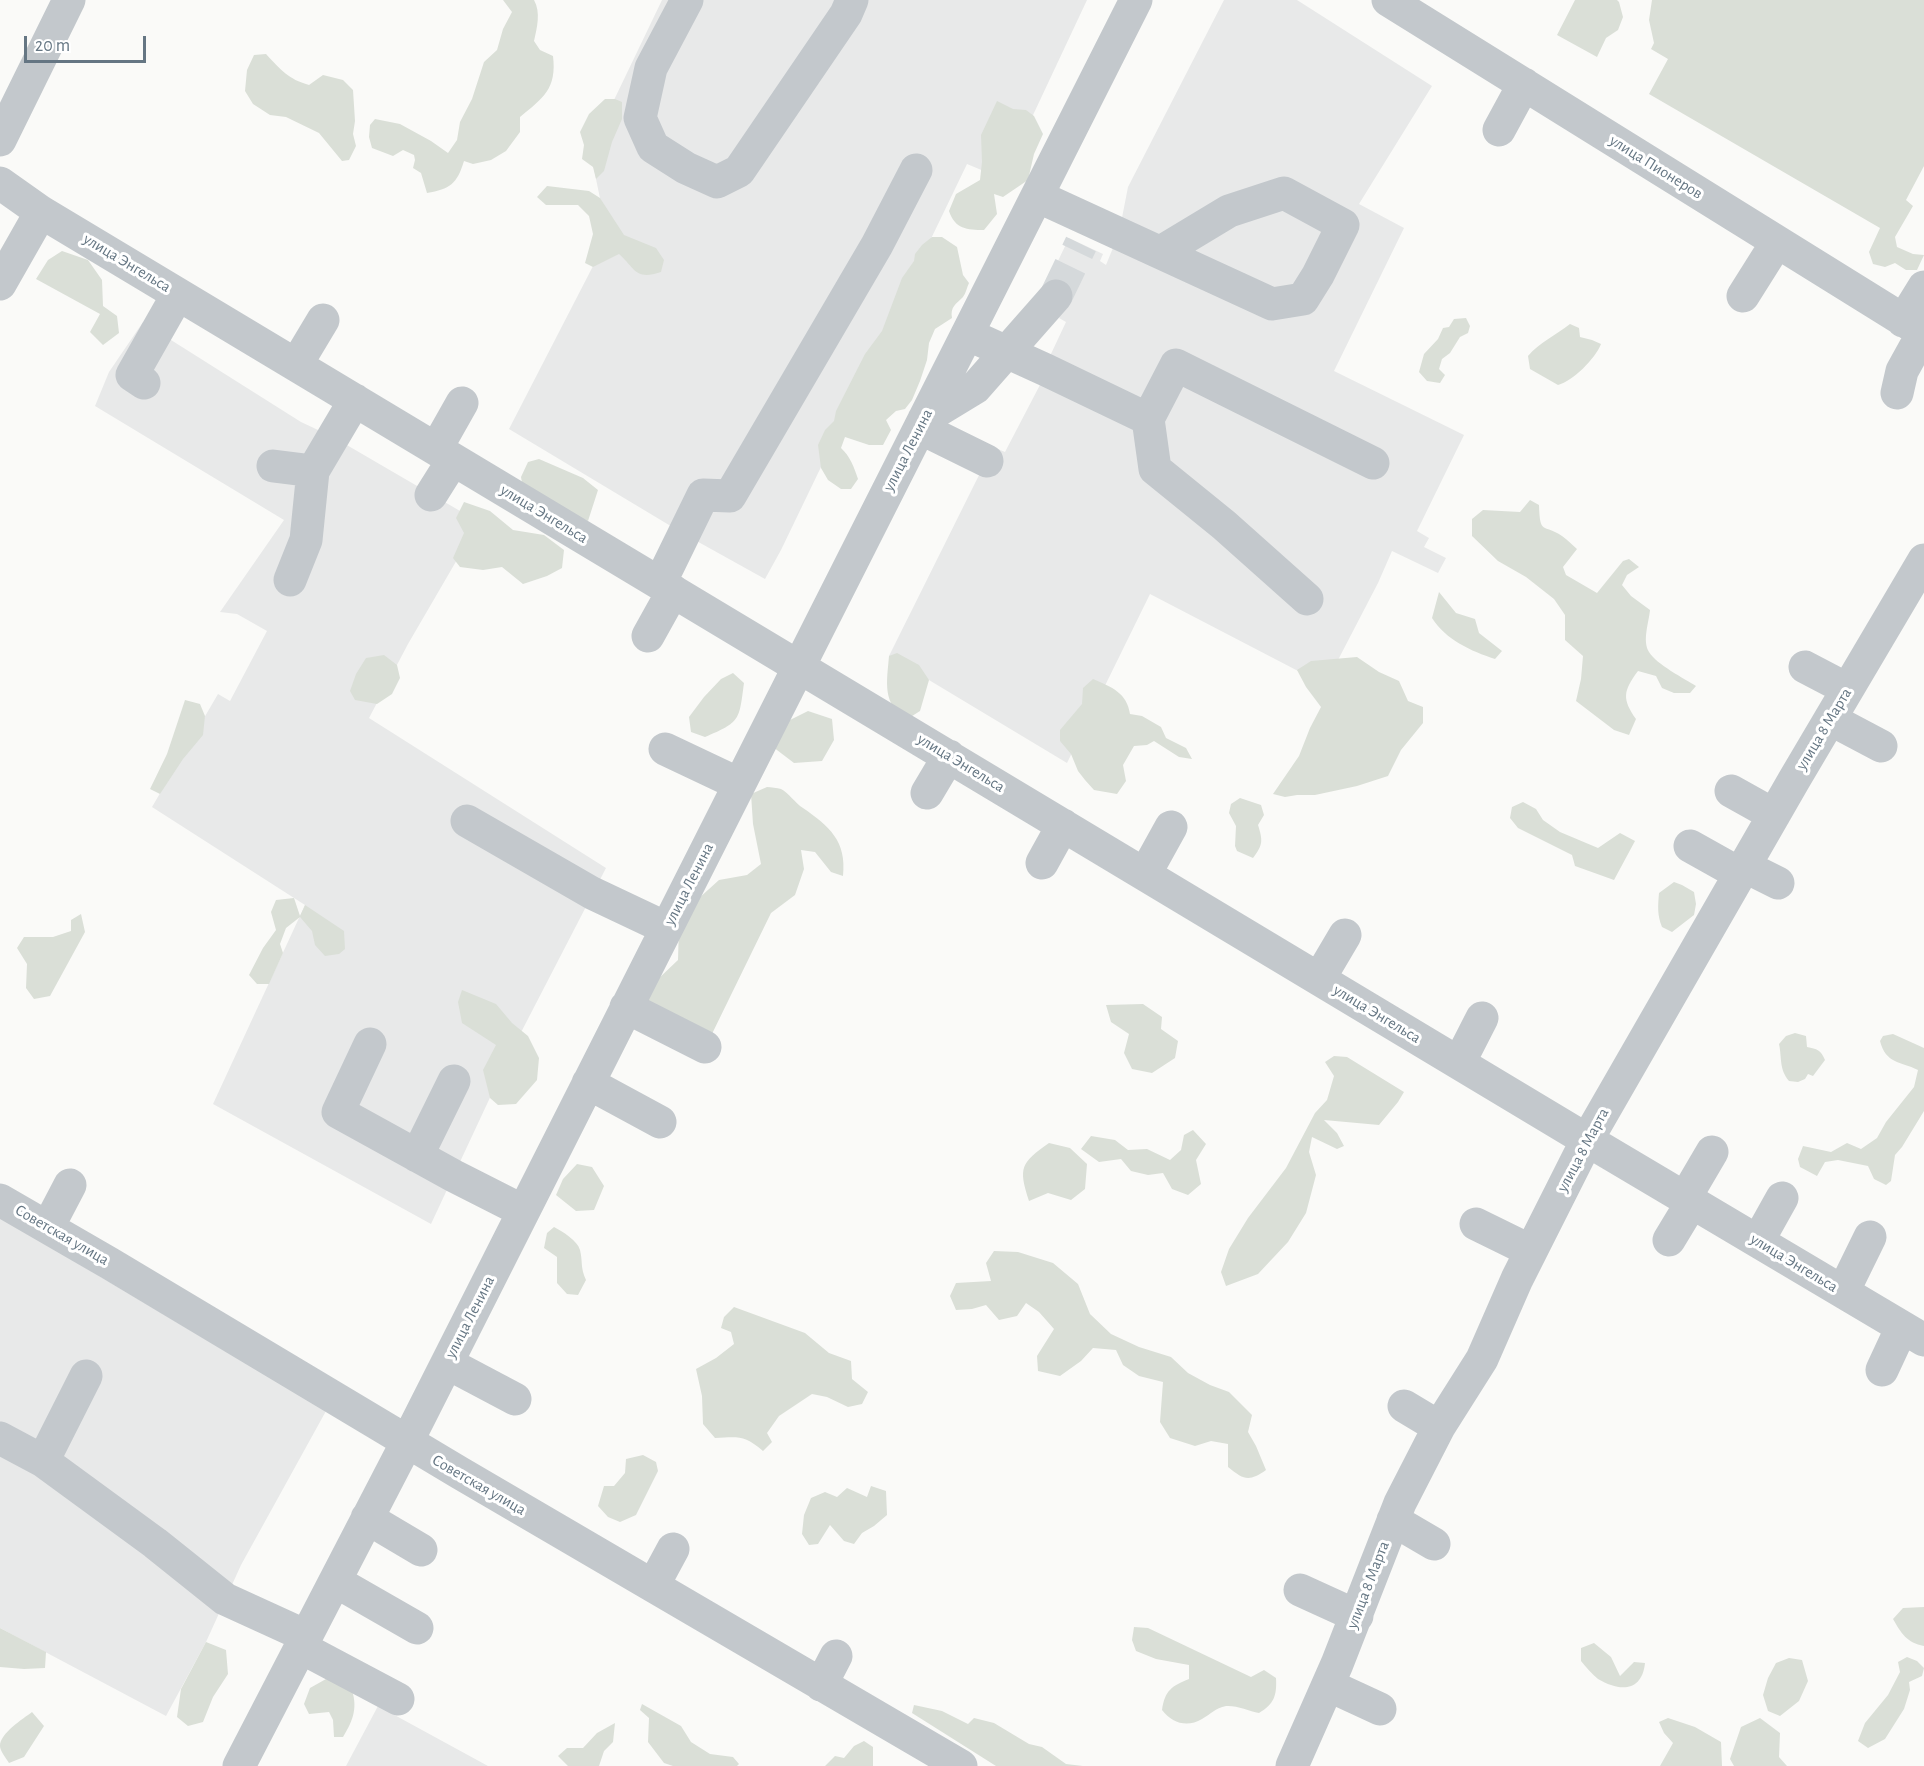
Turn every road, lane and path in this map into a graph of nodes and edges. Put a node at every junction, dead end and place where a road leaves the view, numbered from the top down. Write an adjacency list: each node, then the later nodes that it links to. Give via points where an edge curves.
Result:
1 (69, 0): 8 (street)
2 (687, 0): 3 (street, via 651,68 640,118 653,147 717,182 739,171)
3 (852, 0)
4 (1136, 0): 11 (street, улица Ленина)
5 (1388, 0): 6 (street, улица Пионеров)
6 (1524, 84): 7 (street); 13 (street, улица Пионеров)
7 (1498, 130)
8 (0, 140)
9 (916, 170): 39 (street, via 881,238 730,496 703,495)
10 (0, 183): 12 (street, улица Энгельса)
11 (1037, 196): 14 (street, via 1087,233); 22 (street, улица Ленина)
12 (41, 212): 15 (street); 17 (street, улица Энгельса)
13 (1777, 242): 19 (street); 21 (street, улица Пионеров)
14 (1161, 252): 14 (street, via 1272,304 1303,299 1343,225 1284,193 1229,211)
15 (0, 284)
16 (1924, 287): 21 (street)
17 (178, 294): 24 (street, улица Энгельса); 25 (street, via 132,375)
18 (1056, 296): 23 (street)
19 (1743, 296)
20 (323, 320): 24 (street)
21 (1917, 329): 26 (street)
22 (967, 334): 23 (street); 30 (street, улица Ленина)
23 (1007, 352): 29 (street); 30 (street, via 975,388)
24 (296, 365): 27 (street, улица Энгельса)
25 (144, 383)
26 (1897, 393)
27 (355, 400): 31 (street, улица Энгельса); 35 (street)
28 (462, 403): 31 (street)
29 (1148, 419): 33 (street, via 1176,365); 40 (street, via 1155,468)
30 (922, 423): 32 (street); 42 (street, улица Ленина)
31 (444, 454): 36 (street); 39 (street, улица Энгельса)
32 (987, 461)
33 (1373, 463)
34 (273, 466): 35 (street)
35 (313, 471): 38 (street, via 306,540)
36 (431, 495)
37 (1924, 560): 44 (street, улица 8 Марта)
38 (290, 580)
39 (667, 587): 41 (street); 42 (street, улица Энгельса)
40 (1307, 599)
41 (648, 636)
42 (799, 666): 48 (street, улица Энгельса); 49 (street, улица Ленина)
43 (1805, 667): 44 (street)
44 (1847, 689): 45 (street, улица 8 Марта)
45 (1830, 719): 46 (street); 52 (street, улица 8 Марта)
46 (1881, 746)
47 (665, 748): 49 (street)
48 (949, 756): 51 (street); 54 (street, улица Энгельса)
49 (739, 784): 61 (street, улица Ленина)
50 (1731, 791): 52 (street)
51 (927, 793)
52 (1774, 815): 58 (street, улица 8 Марта)
53 (467, 821): 61 (street, via 592,893)
54 (1063, 825): 57 (street); 59 (street, улица Энгельса)
55 (1171, 827): 59 (street)
56 (1690, 846): 58 (street)
57 (1042, 863)
58 (1742, 870): 60 (street); 72 (street, улица 8 Марта)
59 (1145, 874): 63 (street, улица Энгельса)
60 (1778, 883)
61 (666, 928): 64 (street, улица Ленина)
62 (1345, 935): 63 (street)
63 (1319, 979): 68 (street, улица Энгельса)
64 (626, 1007): 67 (street); 70 (street, улица Ленина)
65 (1482, 1018): 68 (street)
66 (370, 1044): 74 (street, via 338,1112)
67 (705, 1047)
68 (1459, 1063): 72 (street, улица Энгельса)
69 (454, 1081): 74 (street)
70 (588, 1083): 71 (street); 79 (street, улица Ленина)
71 (660, 1122)
72 (1587, 1140): 78 (street, улица Энгельса); 85 (street, улица 8 Марта)
73 (1712, 1152): 78 (street)
74 (417, 1156): 79 (street)
75 (70, 1185): 81 (street)
76 (1782, 1198): 84 (street)
77 (0, 1200): 81 (street, Советская улица)
78 (1689, 1200): 83 (street); 84 (street, улица Энгельса)
79 (523, 1211): 88 (street, улица Ленина)
80 (1476, 1224): 85 (street)
81 (48, 1227): 95 (street, Советская улица)
82 (1870, 1237): 86 (street)
83 (1670, 1240)
84 (1758, 1241): 86 (street, улица Энгельса)
85 (1531, 1251): 93 (street, улица 8 Марта, via 1494,1365)
86 (1843, 1292): 87 (street, улица Энгельса)
87 (1913, 1333): 89 (street)
88 (447, 1363): 91 (street); 95 (street, улица Ленина)
89 (1882, 1370)
90 (86, 1376): 96 (street)
91 (515, 1399)
92 (1404, 1406): 93 (street)
93 (1439, 1427): 98 (street, улица 8 Марта)
94 (0, 1438): 96 (street)
95 (407, 1442): 97 (street, улица Ленина); 103 (street, Советская улица)
96 (43, 1461): 107 (street, via 225,1599)
97 (367, 1518): 101 (street); 102 (street, улица Ленина)
98 (1394, 1520): 99 (street); 105 (street, улица 8 Марта)
99 (1434, 1544)
100 (673, 1549): 103 (street)
101 (421, 1550)
102 (335, 1581): 106 (street); 107 (street, улица Ленина)
103 (653, 1586): 112 (street, Советская улица, via 828,1671)
104 (1300, 1590): 105 (street)
105 (1357, 1616): 108 (street, улица 8 Марта)
106 (417, 1628)
107 (303, 1642): 109 (street); 111 (street, улица Ленина)
108 (1328, 1685): 110 (street); 113 (street, улица 8 Марта)
109 (398, 1699)
110 (1380, 1709)
111 (239, 1766)
112 (961, 1766)
113 (1292, 1766)

